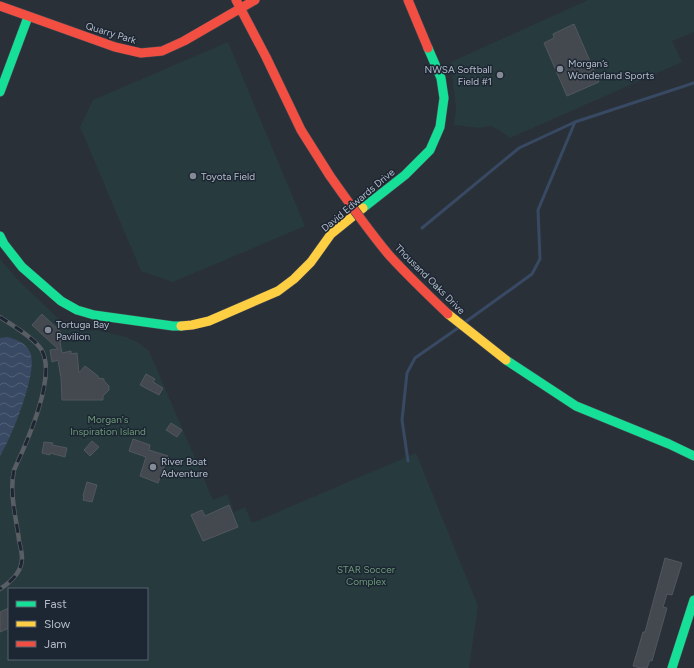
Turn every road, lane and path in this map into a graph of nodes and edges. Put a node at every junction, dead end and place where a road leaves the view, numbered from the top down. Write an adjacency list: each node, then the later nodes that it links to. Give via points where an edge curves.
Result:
1 (236, 0): 5 (street, Thousand Oaks Drive)
2 (255, 0): 5 (street, Quarry Park)
3 (408, 0): 8 (street, David Edwards Drive, via 441,78 444,98 440,127 430,150 405,175 331,234 311,262 278,291 209,321 192,325 173,326 94,315 76,310 44,286 22,267)
4 (0, 6): 6 (street, Quarry Park)
5 (241, 9): 6 (street, Quarry Park, via 162,51 141,53 115,47); 9 (street, Thousand Oaks Drive, bridge, via 301,130 330,176 399,266 449,315 506,360 576,406)
6 (28, 16): 7 (street)
7 (0, 92)
8 (0, 236)
9 (669, 444): 10 (street, Thousand Oaks Drive); 11 (street, Thousand Oaks Drive)
10 (694, 447)
11 (694, 456)
12 (694, 600): 13 (street)
13 (672, 668)

